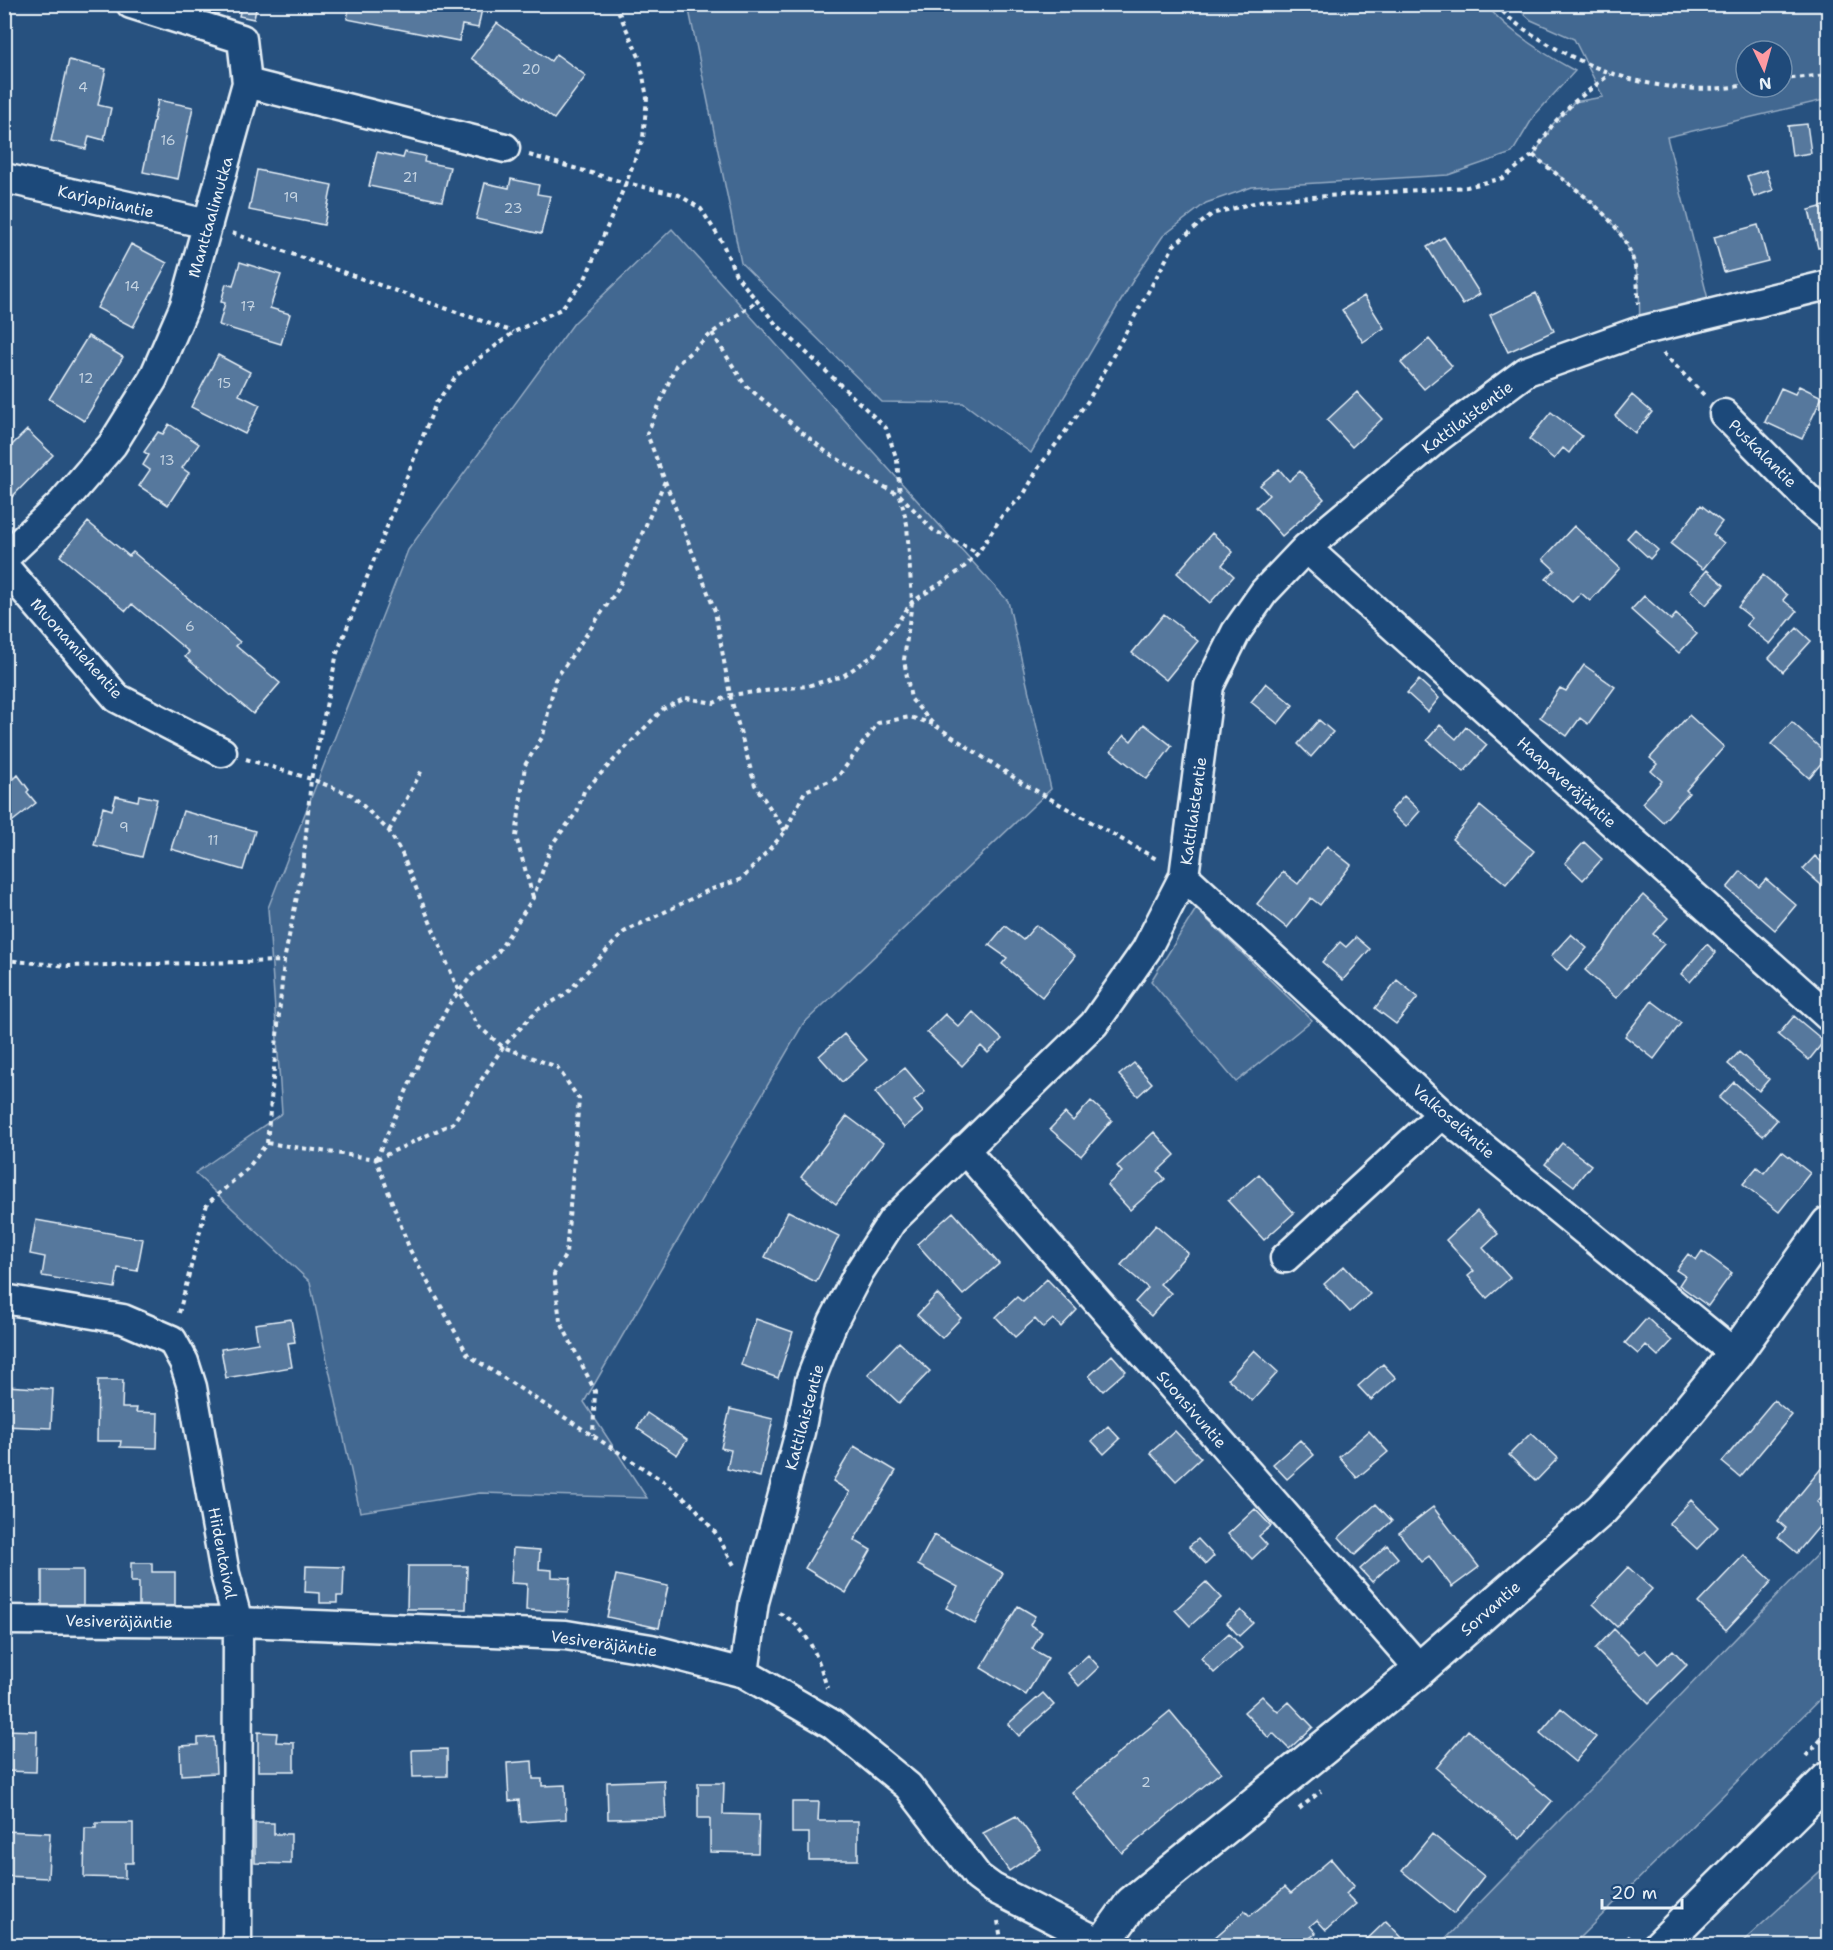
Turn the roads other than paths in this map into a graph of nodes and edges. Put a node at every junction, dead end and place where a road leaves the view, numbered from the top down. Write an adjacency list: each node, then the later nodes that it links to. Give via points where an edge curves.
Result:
1 (131, 4): 2 (street, via 242,39)
2 (247, 83): 3 (street); 5 (street, Manttaalimutka)
3 (505, 148)
4 (4, 178): 5 (street, Karjapiiantie)
5 (208, 225): 10 (street, Manttaalimutka, via 185,305 153,379 112,445 62,503)
6 (1828, 285): 9 (street, Kattilaistentie, via 1640,331 1527,371 1437,439)
7 (1724, 414): 8 (street, Puskalantie)
8 (1828, 516)
9 (1306, 548): 13 (street, Kattilaistentie, via 1247,616 1209,686); 14 (street, Haapaveräjäntie)
10 (4, 558)
11 (4, 566): 12 (street, Muonamiehentie, via 117,698)
12 (222, 752)
13 (1184, 876): 15 (street, Valkoseläntie); 16 (street, Kattilaistentie, via 1146,950 1094,1024)
14 (1828, 1016)
15 (1442, 1114): 18 (street); 20 (street, Valkoseläntie)
16 (964, 1149): 23 (street, Suonsivuntie); 24 (street, Kattilaistentie, via 892,1221 833,1322 810,1381 754,1602)
17 (1828, 1224): 20 (main road, Sorvantie)
18 (1285, 1258)
19 (4, 1299): 22 (street, Hiidentaival, via 123,1319 172,1340 192,1387 225,1574)
20 (1735, 1354): 23 (main road, Sorvantie, via 1602,1509)
21 (4, 1620): 22 (street, Vesiveräjäntie)
22 (238, 1623): 24 (street, Vesiveräjäntie, via 566,1635 651,1649); 27 (street, Hiidentaival)
23 (1420, 1669): 26 (main road, Sorvantie, via 1132,1903)
24 (744, 1672): 26 (street, Vesiveräjäntie, via 832,1724 908,1786 978,1877)
25 (1828, 1779): 28 (main road)
26 (1102, 1945)
27 (237, 1946)
28 (1660, 1946)

